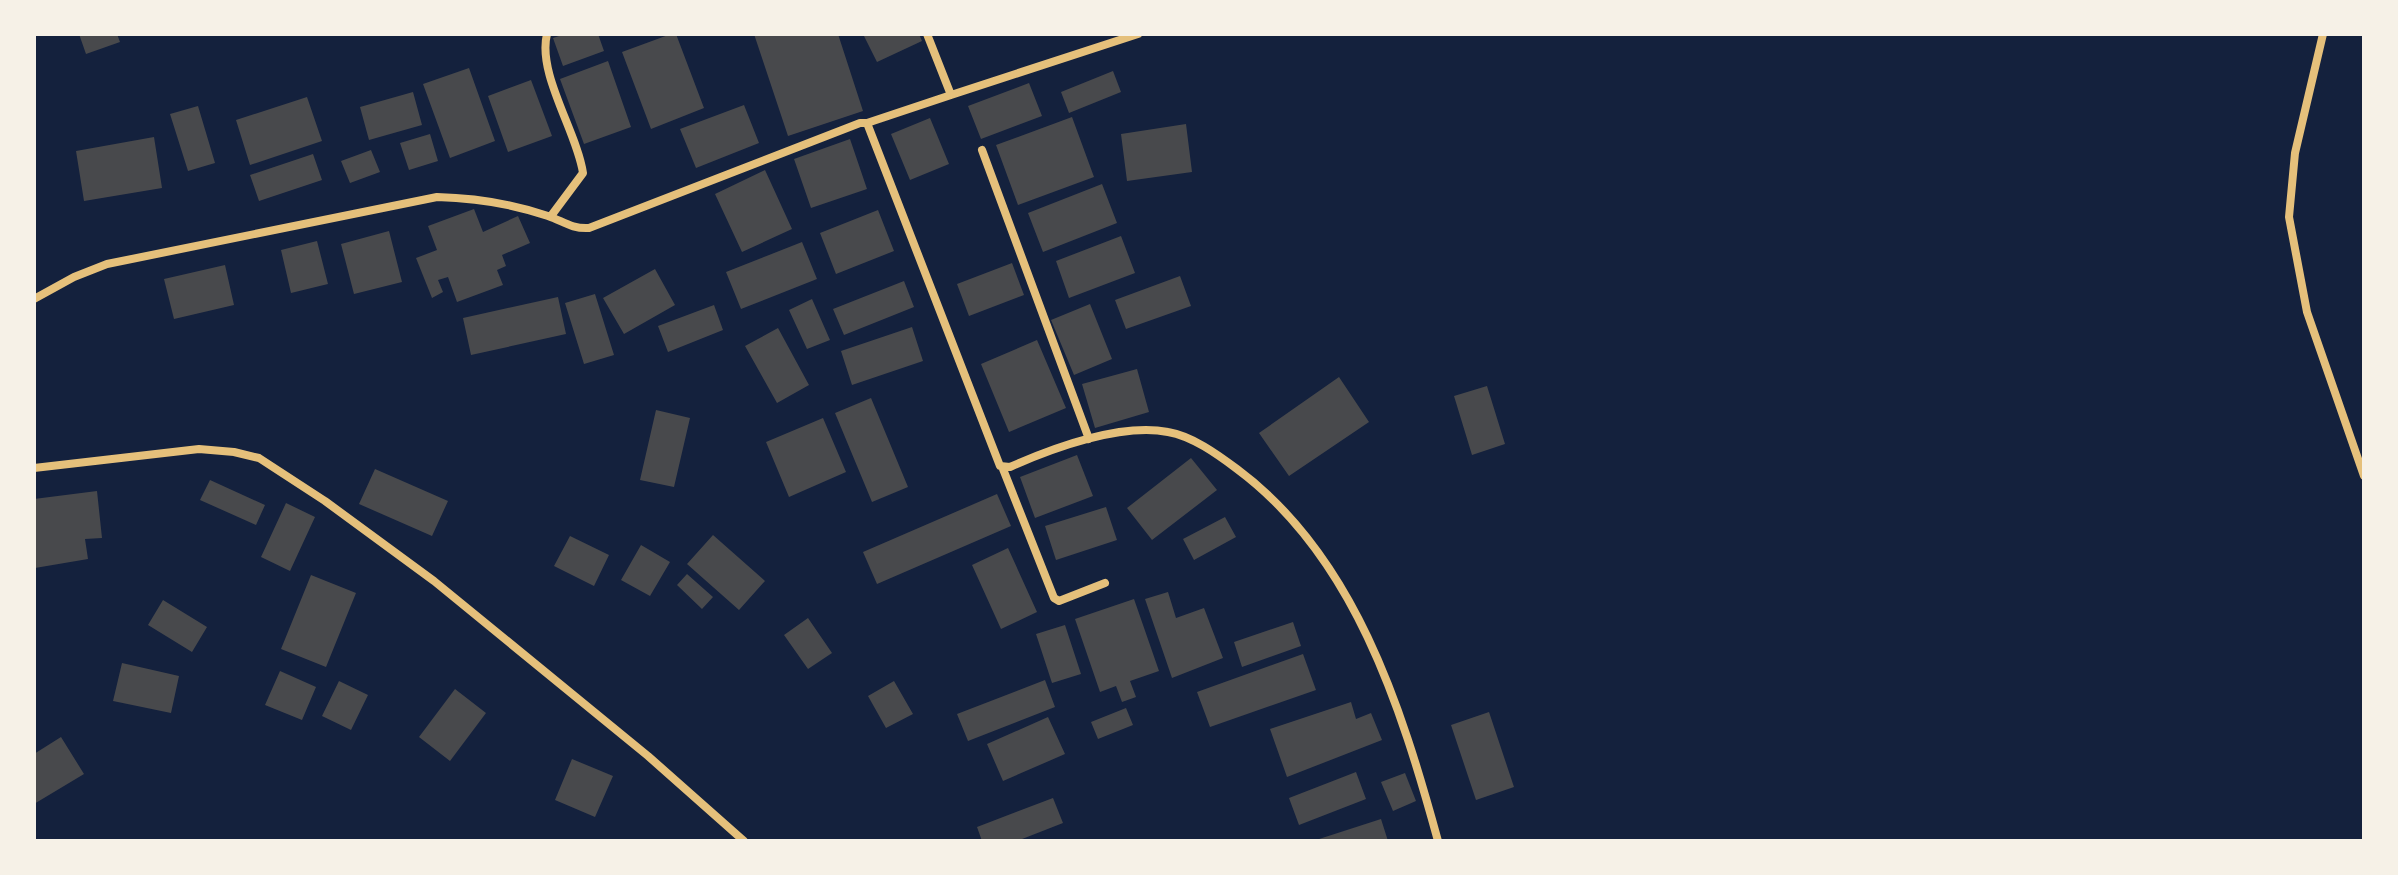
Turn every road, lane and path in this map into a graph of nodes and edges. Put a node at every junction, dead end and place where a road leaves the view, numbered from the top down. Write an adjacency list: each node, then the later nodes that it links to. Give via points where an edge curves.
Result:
1 (547, 34): 8 (street, via 544,55 583,173)
2 (927, 34): 5 (street)
3 (1138, 34): 5 (street)
4 (2323, 34): 13 (street, via 2295,153 2289,217 2307,312)
5 (951, 95): 6 (street)
6 (867, 123): 8 (street, via 605,223 580,229); 12 (street)
7 (982, 150): 10 (street)
8 (551, 216): 9 (street, via 469,198 437,197 107,264)
9 (34, 299)
10 (1089, 439): 12 (street); 16 (street, via 1153,429 1188,439 1246,476 1309,539 1359,619 1383,673)
11 (34, 468): 15 (street, via 199,449 259,458 434,581)
12 (1003, 469): 14 (street, via 1054,598 1059,601)
13 (2364, 476)
14 (1105, 583)
15 (744, 841)
16 (1438, 841)

